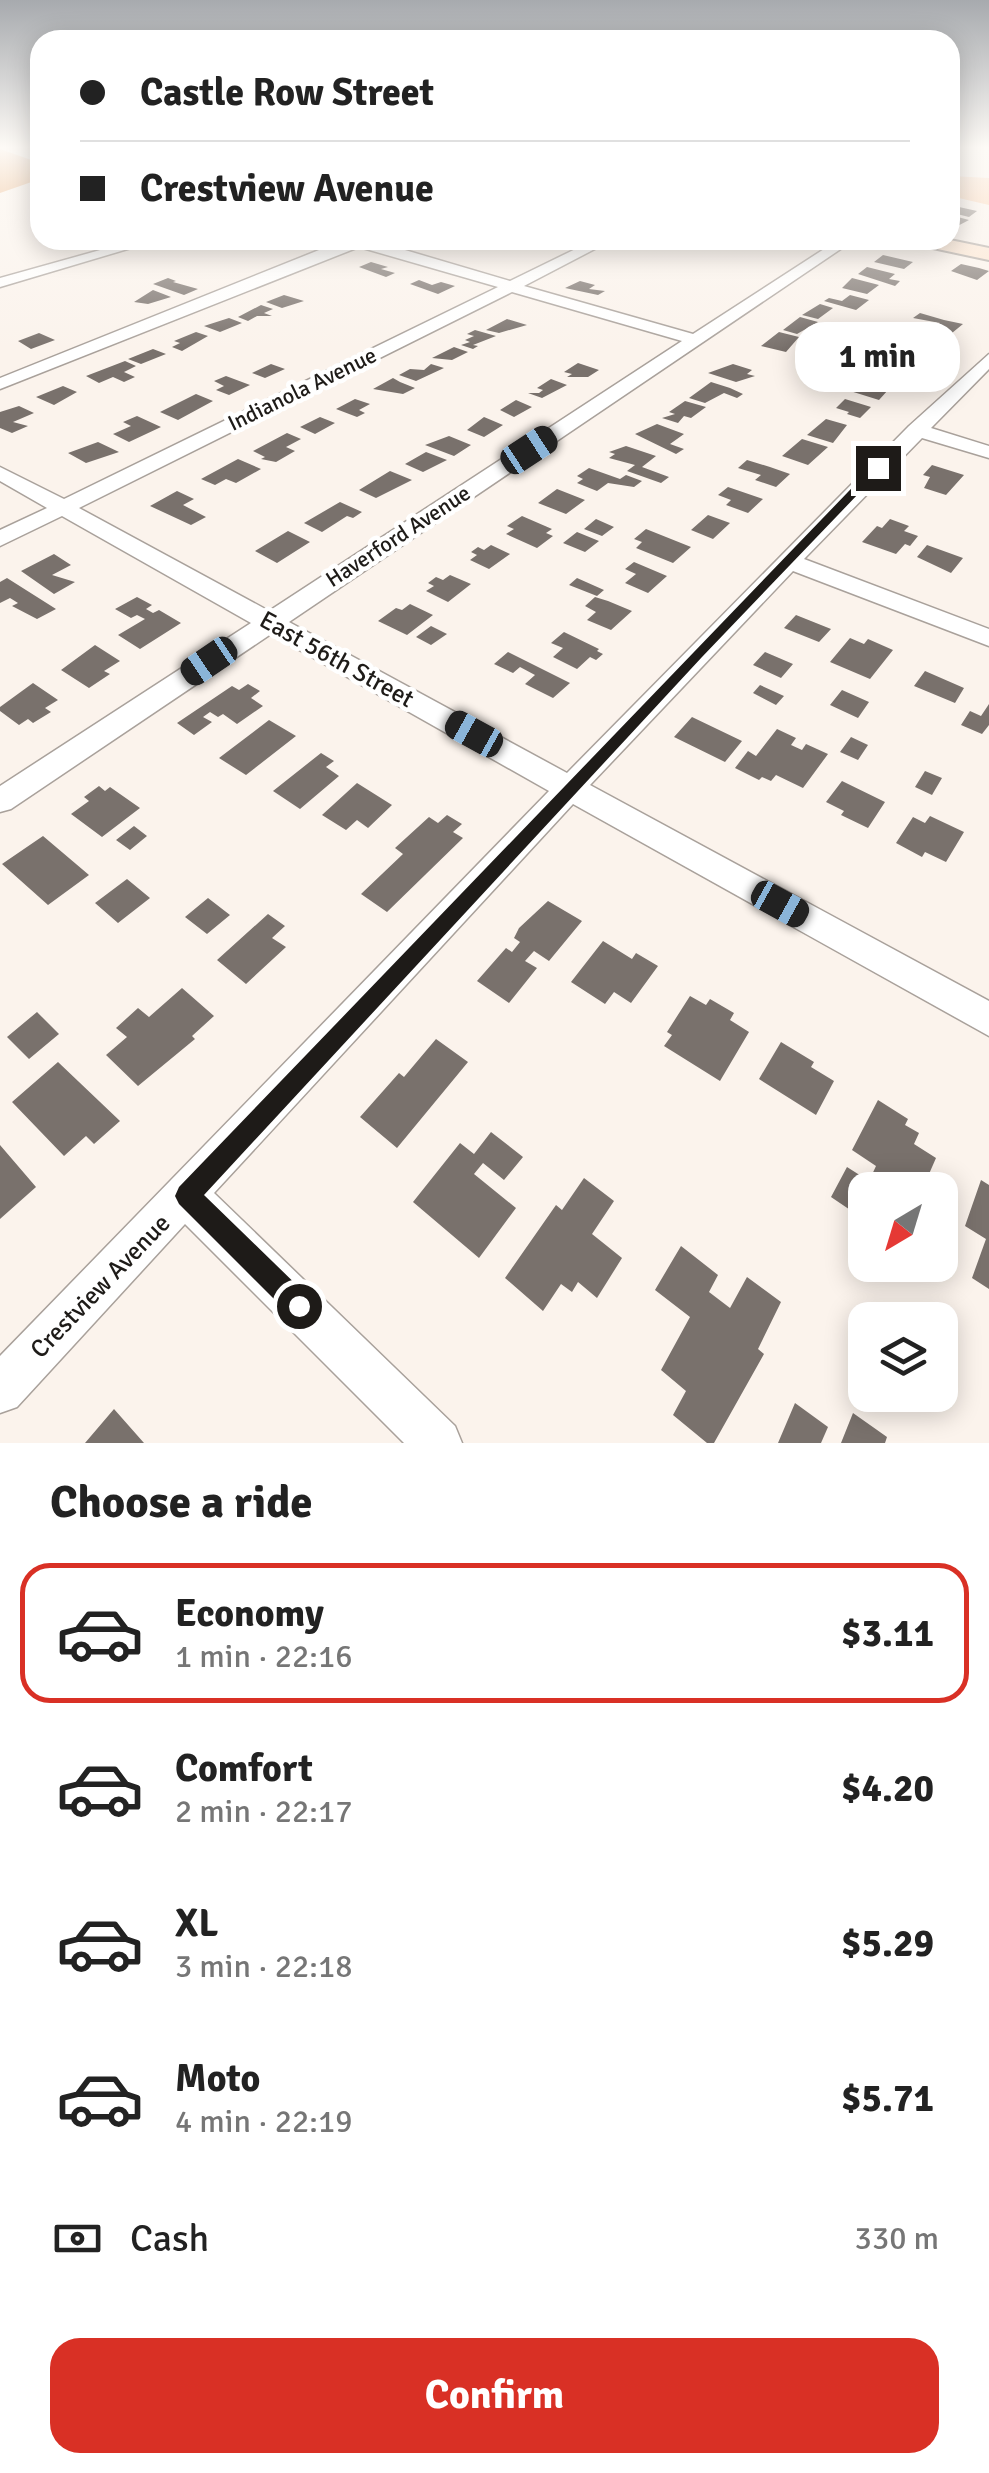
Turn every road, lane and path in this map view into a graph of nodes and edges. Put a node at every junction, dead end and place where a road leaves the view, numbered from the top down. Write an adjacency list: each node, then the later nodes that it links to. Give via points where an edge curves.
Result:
1 (960, 248): 7 (street)
2 (116, 250): 8 (street)
3 (335, 250): 12 (street)
4 (389, 250): 9 (street)
5 (585, 250): 9 (street, Indianola Avenue)
6 (832, 250): 10 (street, Haverford Avenue)
7 (989, 254)
8 (0, 283)
9 (511, 286): 10 (street); 16 (street, Indianola Avenue)
10 (696, 340): 19 (street, Haverford Avenue)
11 (989, 358): 13 (street, Crestview Avenue)
12 (0, 384)
13 (916, 430): 14 (street); 18 (street, Crestview Avenue)
14 (989, 452)
15 (0, 473): 16 (street, East 56th Street)
16 (62, 508): 17 (street, Indianola Avenue); 19 (street, East 56th Street)
17 (0, 538)
18 (788, 560): 20 (street); 21 (street, Crestview Avenue)
19 (269, 622): 21 (street, East 56th Street); 22 (street, Haverford Avenue)
20 (989, 638)
21 (570, 788): 23 (street, East 56th Street); 24 (street, Crestview Avenue)
22 (0, 801)
23 (989, 1020)
24 (187, 1196): 25 (street, Crestview Avenue); 26 (street)
25 (0, 1390)
26 (438, 1443)

